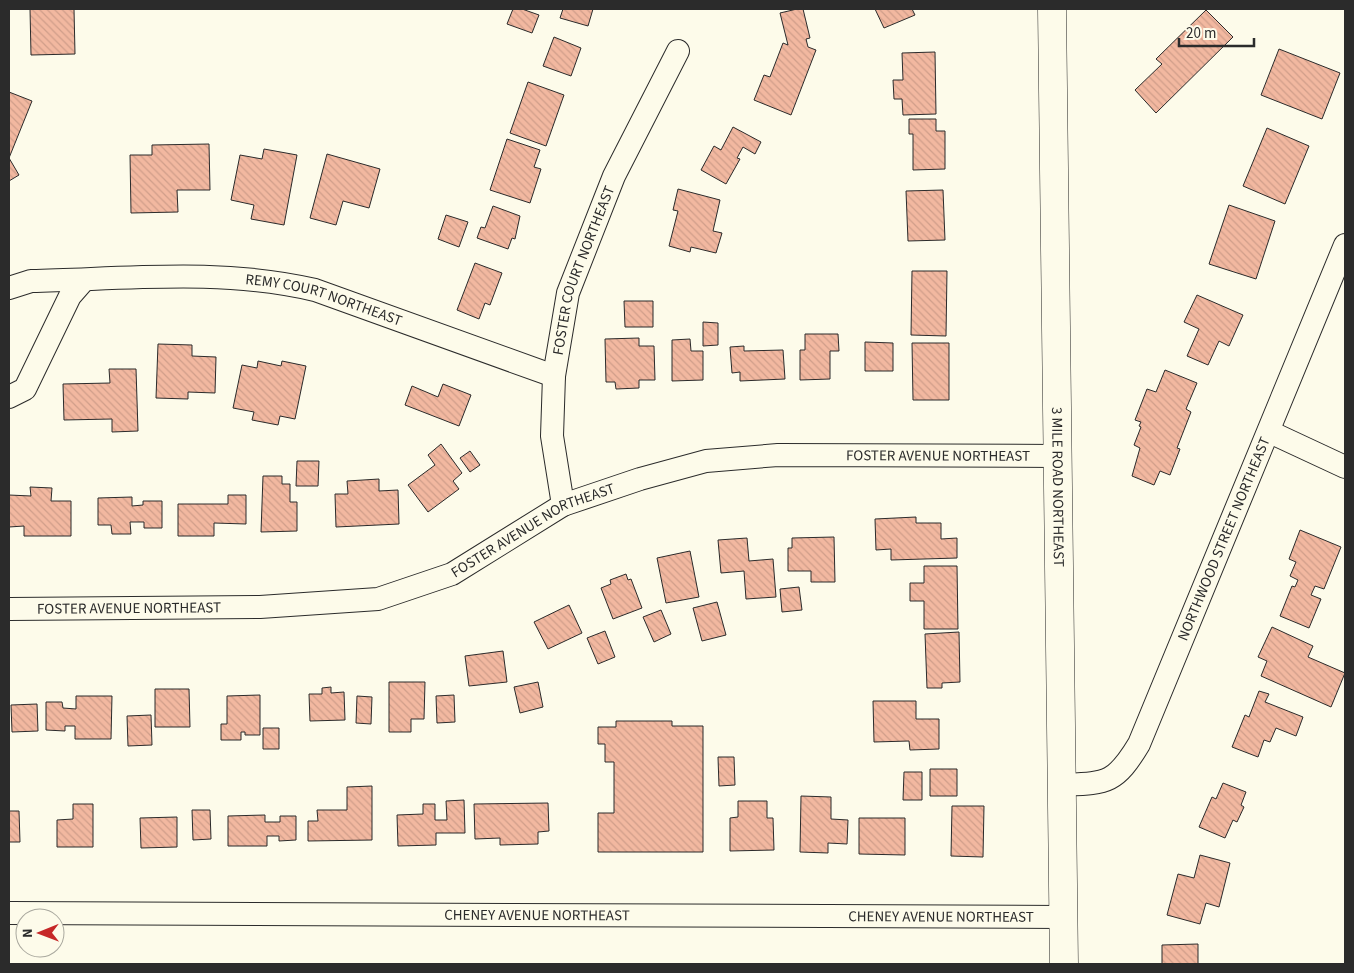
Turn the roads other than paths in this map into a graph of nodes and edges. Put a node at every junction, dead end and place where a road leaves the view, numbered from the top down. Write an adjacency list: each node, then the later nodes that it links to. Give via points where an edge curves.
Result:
1 (1052, 9): 9 (main road, 3 MILE ROAD NORTHEAST)
2 (678, 51): 6 (street, FOSTER COURT NORTHEAST, via 614,176 568,293)
3 (1345, 245): 8 (street, NORTHWOOD STREET NORTHEAST)
4 (84, 280): 5 (street, REMY COURT NORTHEAST, via 31,281); 6 (street, REMY COURT NORTHEAST, via 228,276 276,281 315,290); 7 (street, via 70,296 25,389)
5 (9, 288)
6 (554, 376): 11 (street, FOSTER COURT NORTHEAST, via 552,436)
7 (9, 397)
8 (1270, 432): 10 (street); 13 (street, NORTHWOOD STREET NORTHEAST, via 1131,758 1111,779 1098,784)
9 (1059, 456): 11 (street, FOSTER AVENUE NORTHEAST, via 778,455 706,461 640,479); 13 (main road, 3 MILE ROAD NORTHEAST)
10 (1345, 466)
11 (563, 506): 12 (street, FOSTER AVENUE NORTHEAST, via 452,574 378,599 260,607)
12 (9, 609)
13 (1062, 785): 15 (main road, 3 MILE ROAD NORTHEAST)
14 (9, 913): 15 (street, CHENEY AVENUE NORTHEAST)
15 (1063, 917): 16 (main road, 3 MILE ROAD NORTHEAST)
16 (1064, 964)

